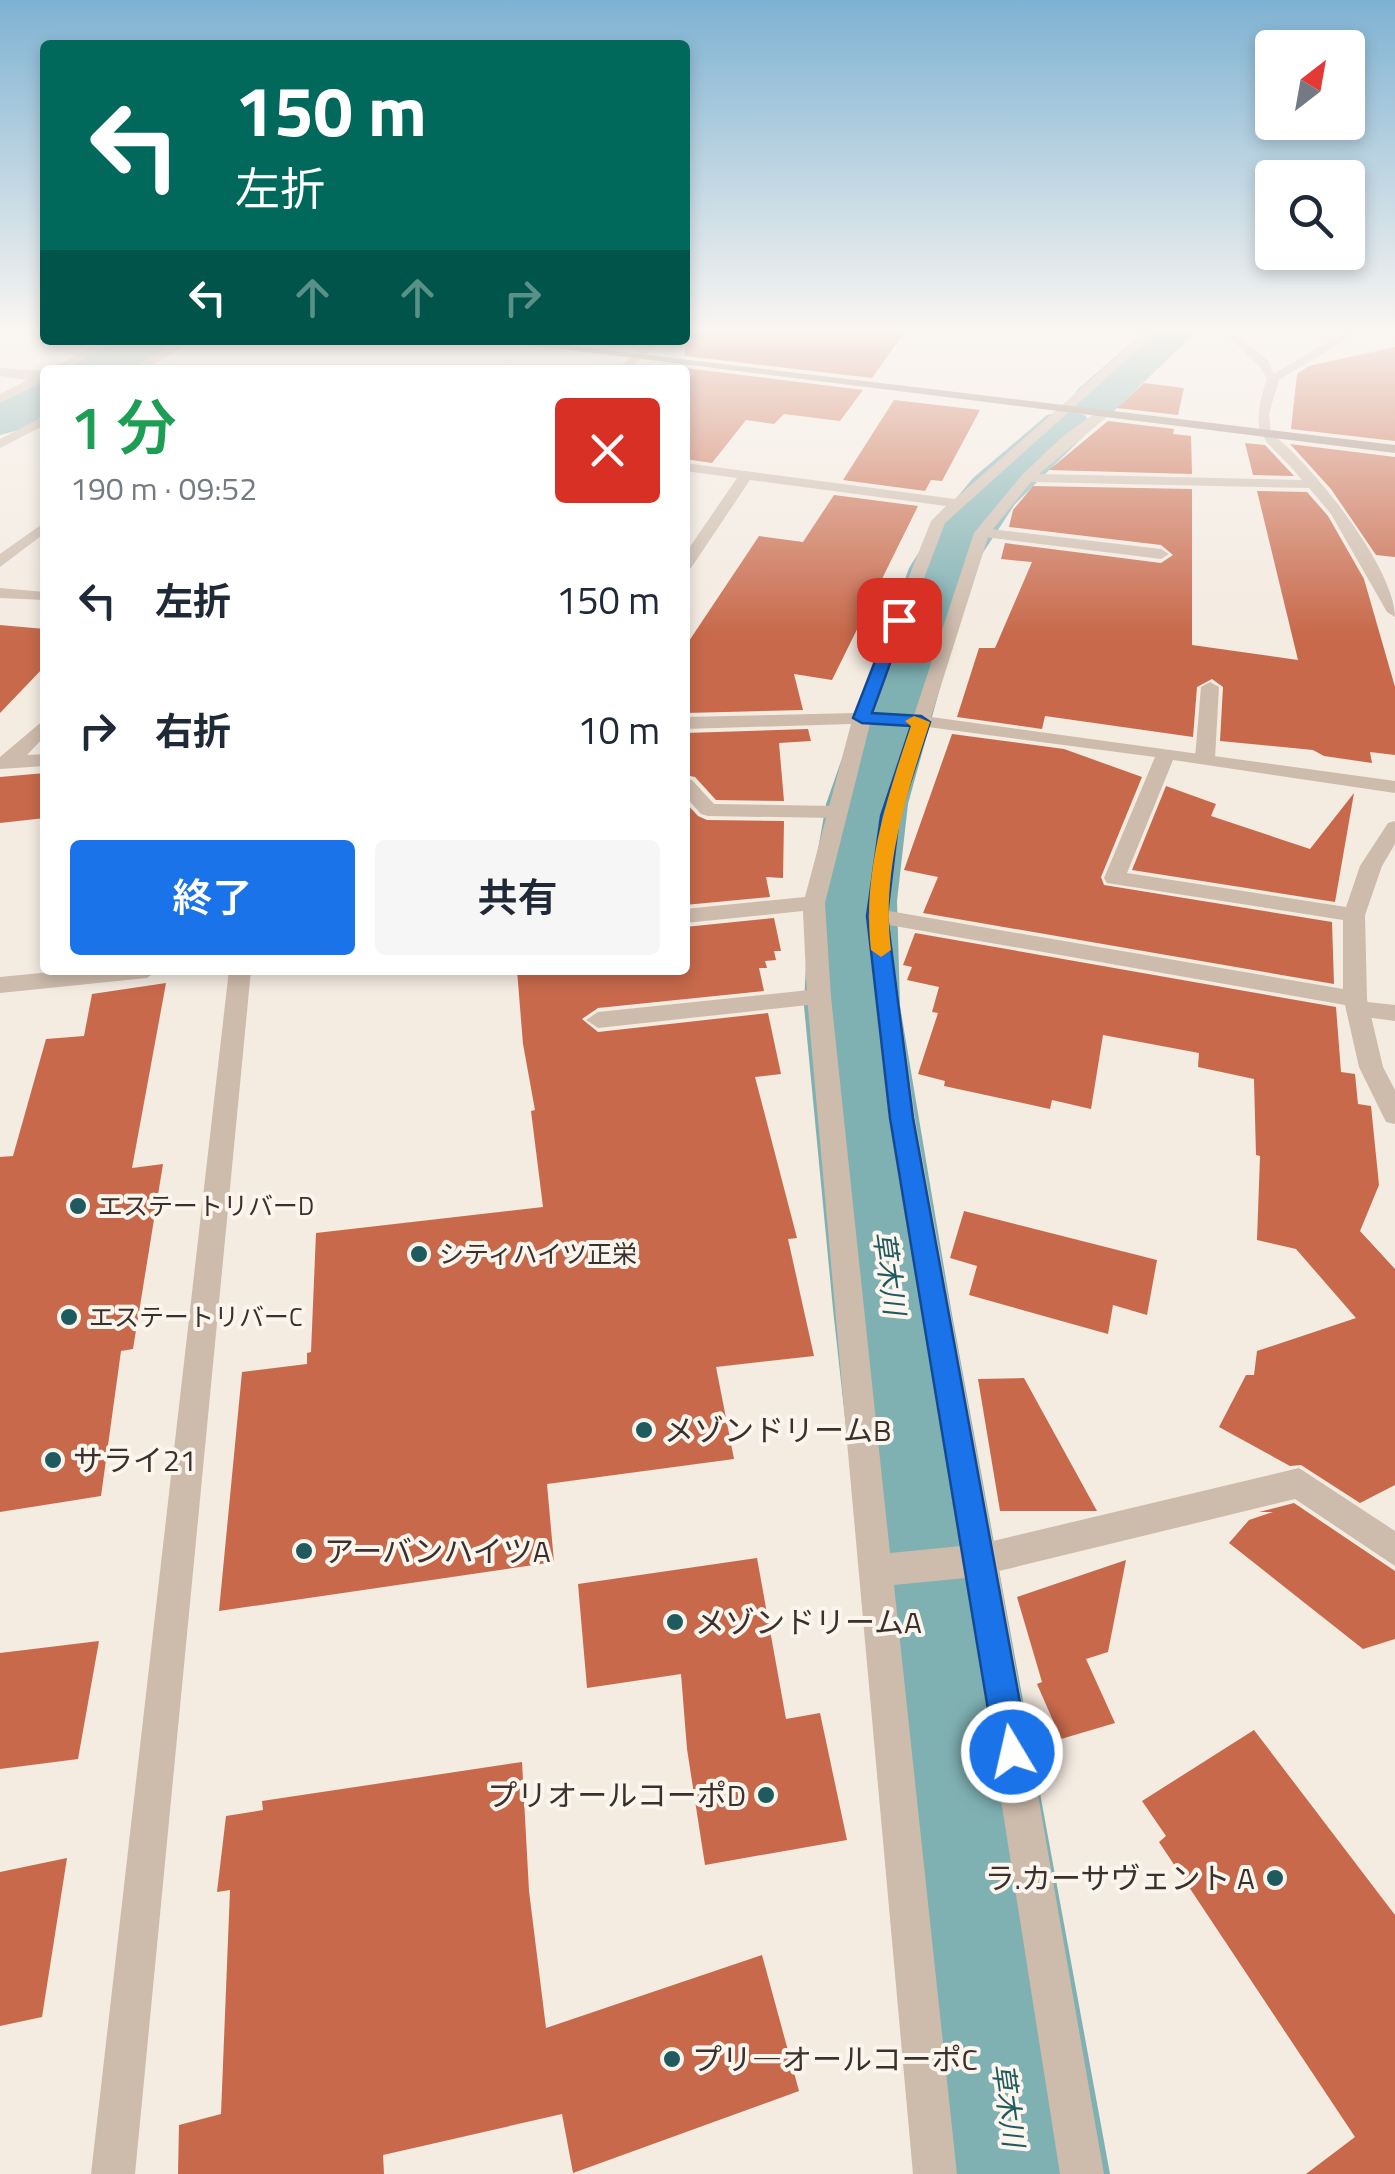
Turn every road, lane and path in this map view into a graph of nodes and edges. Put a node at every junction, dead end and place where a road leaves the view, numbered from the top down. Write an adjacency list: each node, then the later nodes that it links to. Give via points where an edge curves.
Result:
1 (24, 431): 6 (street)
2 (1037, 431): 12 (street)
3 (1078, 431): 10 (street)
4 (1244, 431): 5 (street)
5 (1265, 434): 7 (street); 11 (street)
6 (0, 444)
7 (1395, 449)
8 (690, 467): 9 (street)
9 (746, 476): 12 (street); 16 (street)
10 (1027, 478): 11 (street); 14 (street)
11 (1310, 484): 20 (street, via 1337,512)
12 (955, 503): 22 (street, via 938,521)
13 (40, 530): 17 (street)
14 (982, 533): 15 (street); 23 (street)
15 (1161, 554)
16 (690, 558)
17 (0, 562)
18 (0, 592): 19 (street)
19 (40, 596)
20 (1395, 612)
21 (1210, 687): 27 (street)
22 (870, 718): 23 (street); 24 (street); 32 (street)
23 (915, 721): 26 (street); 37 (street, via 890,816)
24 (690, 724)
25 (40, 729): 29 (street)
26 (1166, 755): 27 (street); 36 (street, via 1115,878)
27 (1205, 758): 30 (street)
28 (40, 760): 29 (street)
29 (5, 763)
30 (1395, 787)
31 (690, 790): 32 (street, via 708,810)
32 (835, 812): 34 (street)
33 (1395, 827): 36 (street, via 1371,866)
34 (814, 903): 35 (street); 41 (street)
35 (690, 915)
36 (1354, 915): 42 (street)
37 (877, 916): 42 (street); 47 (street)
38 (98, 975): 40 (street)
39 (239, 975): 50 (street)
40 (0, 985)
41 (819, 998): 44 (street); 48 (street)
42 (1357, 1004): 43 (street); 45 (street, via 1371,1067)
43 (1395, 1013)
44 (598, 1020)
45 (1395, 1115)
46 (1395, 1550): 47 (street, via 1299,1483)
47 (968, 1561): 48 (street); 51 (street)
48 (887, 1570): 49 (street)
49 (932, 2173)
50 (114, 2174)
51 (1082, 2174)

